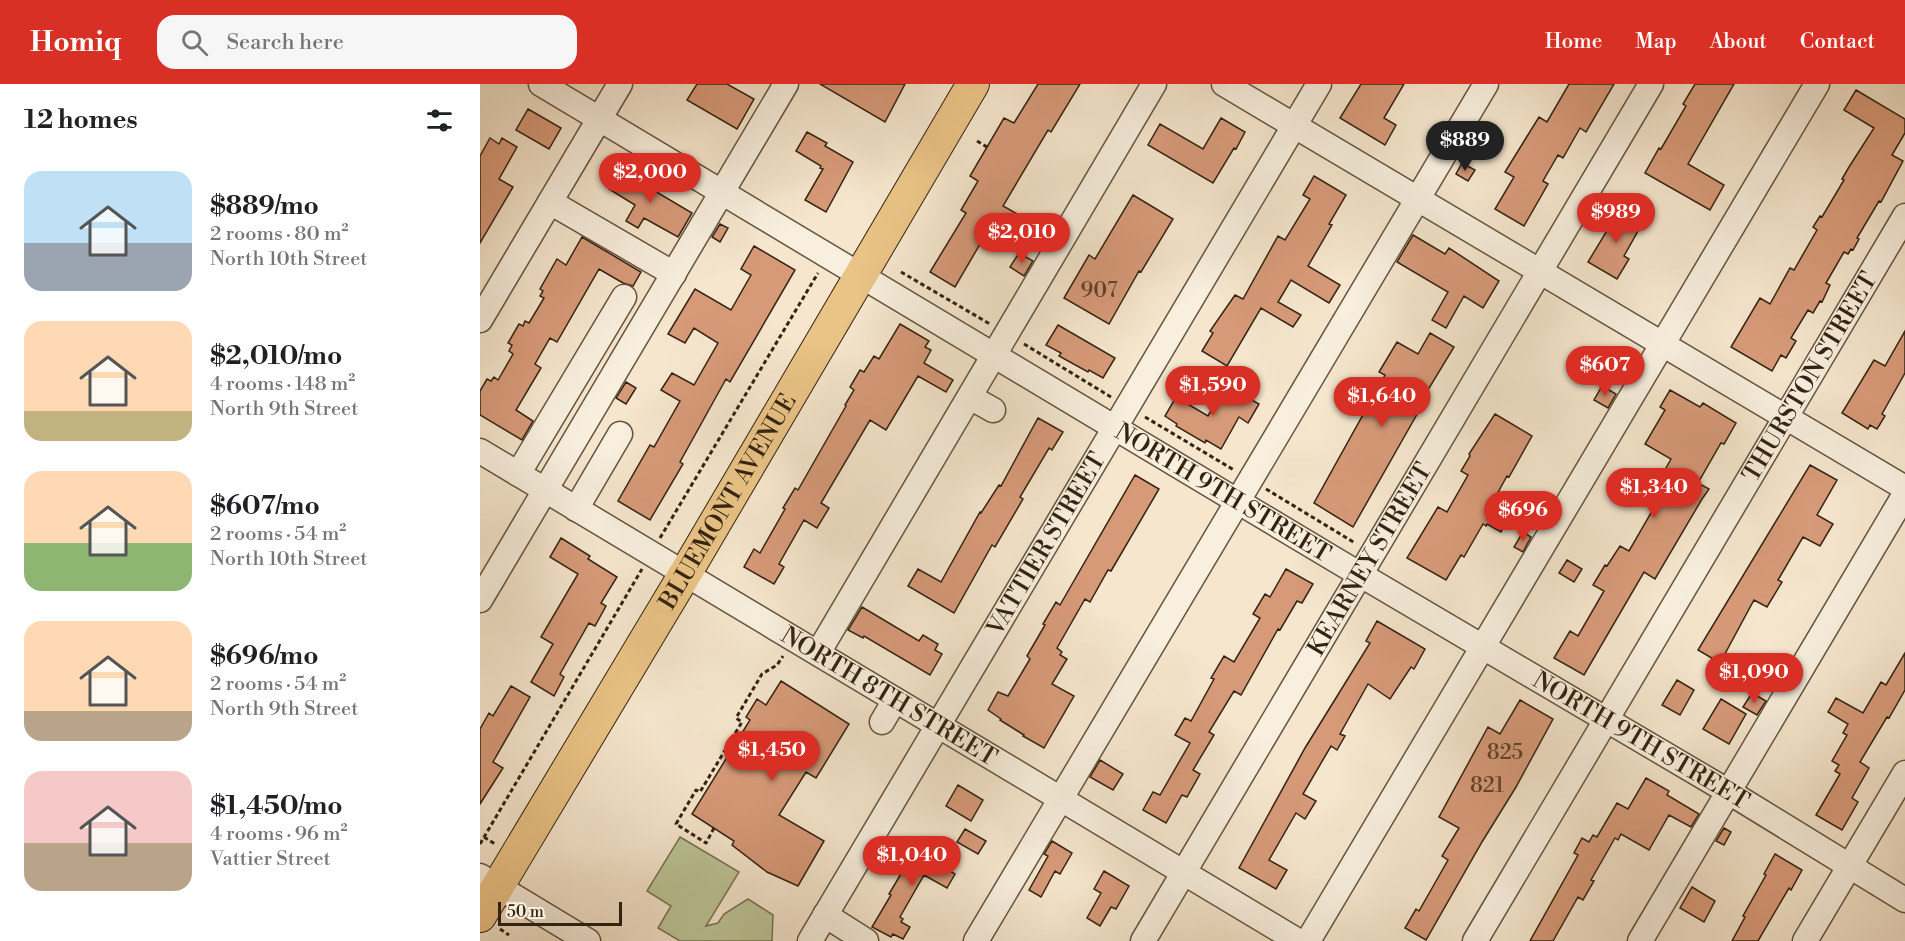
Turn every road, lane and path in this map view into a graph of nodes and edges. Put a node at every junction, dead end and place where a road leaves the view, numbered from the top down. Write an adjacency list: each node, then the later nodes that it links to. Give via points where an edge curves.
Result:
1 (541, 84): 11 (street, NORTH 9TH STREET)
2 (620, 84): 11 (street)
3 (786, 84): 15 (street)
4 (973, 84): 21 (main road, BLUEMONT AVENUE)
5 (1154, 84): 25 (street)
6 (1224, 84): 12 (street)
7 (1319, 84): 12 (street, VATTIER STREET)
8 (1486, 84): 16 (street)
9 (1651, 84): 19 (street, KEARNEY STREET)
10 (1818, 84): 24 (street)
11 (599, 119): 15 (street, NORTH 9TH STREET); 17 (street)
12 (1294, 126): 16 (street); 29 (street, VATTIER STREET)
13 (977, 141): 14 (path)
14 (987, 147)
15 (722, 192): 20 (street); 21 (street, NORTH 9TH STREET)
16 (1419, 199): 19 (street); 36 (street)
17 (550, 202): 20 (street); 23 (street)
18 (1905, 216): 28 (street, THURSTON STREET)
19 (1540, 271): 24 (street); 39 (street, KEARNEY STREET)
20 (674, 274): 34 (street)
21 (861, 275): 25 (street, NORTH 9TH STREET); 38 (main road, BLUEMONT AVENUE)
22 (624, 297): 32 (street)
23 (480, 320)
24 (1662, 343): 28 (street); 42 (street)
25 (994, 355): 26 (street); 29 (street, NORTH 9TH STREET)
26 (970, 397): 27 (street); 43 (street)
27 (993, 410)
28 (1786, 417): 33 (street); 45 (street, THURSTON STREET)
29 (1115, 426): 36 (street, NORTH 9TH STREET); 47 (street, VATTIER STREET)
30 (620, 434): 37 (street)
31 (480, 451): 32 (street, NORTH 8TH STREET)
32 (518, 474): 34 (street, NORTH 8TH STREET)
33 (1905, 488)
34 (545, 490): 37 (street, NORTH 8TH STREET); 40 (street)
35 (1905, 494): 49 (street)
36 (1238, 501): 39 (street, NORTH 9TH STREET); 50 (street)
37 (576, 509): 38 (street, NORTH 8TH STREET)
38 (685, 574): 41 (street, NORTH 8TH STREET); 56 (main road, BLUEMONT AVENUE)
39 (1360, 574): 42 (street, NORTH 9TH STREET); 55 (street, KEARNEY STREET)
40 (480, 600)
41 (793, 639): 43 (street, NORTH 8TH STREET); 51 (path, via 777,665 762,674 736,718 742,722 676,824 706,843)
42 (1484, 646): 45 (street, NORTH 9TH STREET); 67 (street)
43 (818, 653): 44 (street, NORTH 8TH STREET)
44 (895, 700): 46 (street); 47 (street, NORTH 8TH STREET)
45 (1606, 720): 49 (street, NORTH 9TH STREET); 68 (street, THURSTON STREET)
46 (882, 722)
47 (938, 726): 50 (street, NORTH 8TH STREET); 58 (street, VATTIER STREET)
48 (1905, 773): 54 (street)
49 (1729, 792): 54 (street, NORTH 9TH STREET); 69 (street)
50 (1061, 799): 55 (street, NORTH 8TH STREET); 64 (street)
51 (714, 828)
52 (484, 837): 53 (path)
53 (495, 844)
54 (1850, 866): 57 (street, NORTH 9TH STREET); 70 (street)
55 (1184, 872): 65 (street, KEARNEY STREET); 66 (street, NORTH 8TH STREET)
56 (489, 882): 59 (main road, BLUEMONT AVENUE); 61 (street)
57 (1905, 900)
58 (825, 915): 62 (street, VATTIER STREET); 63 (street)
59 (488, 921): 60 (path)
60 (509, 935)
61 (588, 941)
62 (810, 941)
63 (866, 941)
64 (976, 941)
65 (1143, 941)
66 (1298, 941)
67 (1308, 941)
68 (1475, 941)
69 (1640, 941)
70 (1805, 941)

